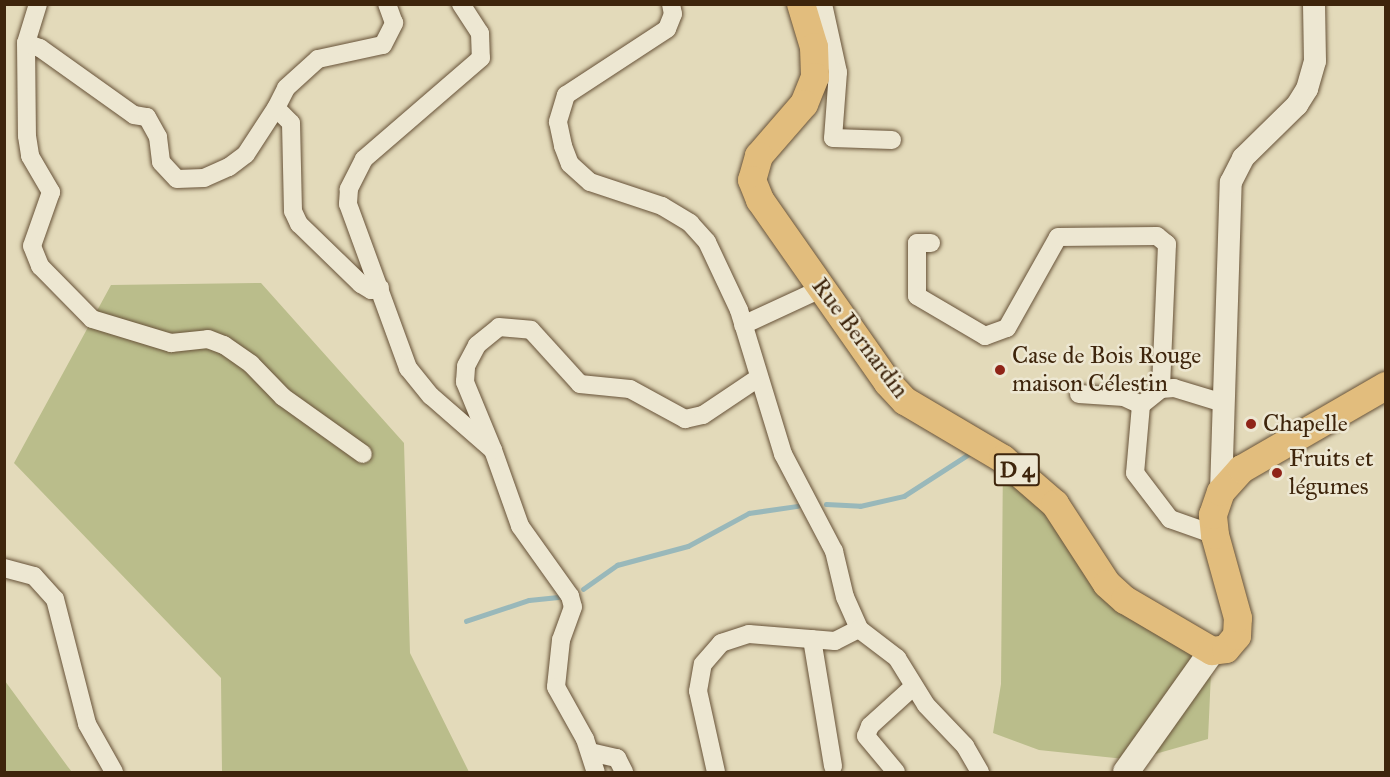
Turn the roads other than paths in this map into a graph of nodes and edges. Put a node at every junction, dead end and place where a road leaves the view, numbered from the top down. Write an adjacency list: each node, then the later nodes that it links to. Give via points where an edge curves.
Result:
1 (38, 4): 8 (street)
2 (387, 4): 9 (street, via 394,24 383,45 318,60 286,88)
3 (462, 4): 12 (street, via 480,33 481,58 377,146 355,172 349,189 355,231)
4 (671, 4): 14 (street, via 674,14 667,29 566,95 558,122 563,146 570,164 590,182 641,195 699,231)
5 (801, 4): 13 (main road, Rue Bernardin / D 4, via 814,47 815,77 804,104 759,156 752,180 760,200)
6 (823, 4): 10 (street, via 838,72 833,138)
7 (1314, 4): 19 (street, via 1315,61 1307,89 1297,105 1243,158 1231,182)
8 (26, 44): 9 (street, via 40,48 134,115 147,117 167,172 188,181 229,167 246,154); 22 (street, via 30,156 51,192 32,246 40,266 92,319 171,343 208,339 224,345 251,364 284,397)
9 (276, 108): 12 (street, via 291,123 293,211 299,224 361,284 371,290)
10 (891, 140)
11 (931, 243): 17 (street, via 918,243 917,296 984,336 1006,328 1058,237 1157,236 1167,244)
12 (380, 288): 21 (street, via 408,368)
13 (821, 289): 14 (street); 28 (main road, Rue Bernardin / D 4, via 905,401 1014,467 1055,504 1107,584)
14 (743, 325): 15 (street)
15 (758, 378): 21 (street, via 703,415 685,419 630,389 580,384 531,330 499,327 477,345 466,366 465,382); 26 (street, via 792,470 834,551 845,597)
16 (1386, 386): 23 (main road, via 1242,469)
17 (1161, 389): 19 (street, via 1174,388); 20 (street)
18 (1079, 394): 20 (street, via 1124,397)
19 (1223, 403): 23 (street)
20 (1141, 405): 24 (street, via 1135,473 1170,519)
21 (493, 450): 30 (street, via 520,526 570,596 573,607 561,640 556,687)
22 (363, 454)
23 (1221, 492): 24 (main road, via 1213,515)
24 (1215, 535): 28 (main road, via 1238,618 1237,636 1226,648)
25 (4, 568): 33 (street, via 34,576 55,599 87,724 110,757)
26 (859, 629): 27 (street, via 835,641); 29 (street, via 893,653)
27 (812, 639): 31 (street); 36 (street, via 735,636 708,658 698,691)
28 (1212, 651): 32 (main road)
29 (914, 686): 37 (street, via 870,726 866,736); 38 (street, via 943,725 965,746)
30 (590, 752): 34 (street); 35 (street, via 617,758)
31 (833, 766)
32 (1130, 766)
33 (114, 772)
34 (596, 772)
35 (624, 772)
36 (716, 772)
37 (896, 772)
38 (980, 772)

